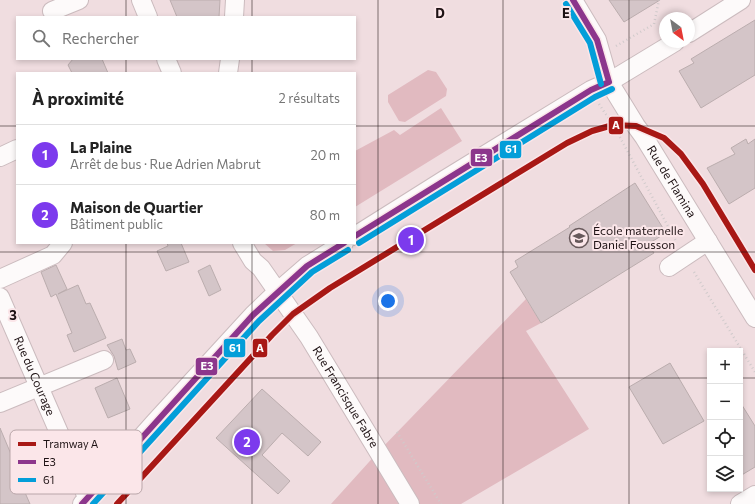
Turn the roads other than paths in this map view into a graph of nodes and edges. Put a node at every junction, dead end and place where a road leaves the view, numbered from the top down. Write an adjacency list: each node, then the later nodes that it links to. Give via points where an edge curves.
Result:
1 (79, 0): 6 (street)
2 (141, 0): 7 (street)
3 (235, 0): 8 (street)
4 (573, 0): 15 (street, Rue de Flamina, via 597,40)
5 (741, 0): 9 (street)
6 (52, 11)
7 (148, 16)
8 (234, 16)
9 (695, 29)
10 (665, 48): 15 (street)
11 (166, 60): 13 (street)
12 (230, 60): 14 (street)
13 (172, 72)
14 (228, 72)
15 (609, 82): 18 (street, via 591,90); 19 (street, Rue de Flamina)
16 (16, 149): 17 (street)
17 (0, 157)
18 (356, 235)
19 (708, 241): 23 (street); 27 (street, Rue de Flamina)
20 (62, 244): 24 (street, via 53,255)
21 (243, 244): 25 (street, Rue Francisque Fabre)
22 (342, 244): 25 (street, via 307,266)
23 (669, 267)
24 (0, 279)
25 (277, 292): 32 (street); 36 (street, Rue Francisque Fabre, via 309,337)
26 (0, 297): 29 (street, Rue du Courage)
27 (755, 318)
28 (104, 360): 29 (street)
29 (39, 387): 30 (street); 31 (street, Rue du Courage)
30 (0, 403)
31 (57, 430)
32 (142, 437)
33 (94, 494): 35 (street)
34 (755, 495): 37 (street)
35 (87, 502)
36 (410, 504)
37 (740, 504)

